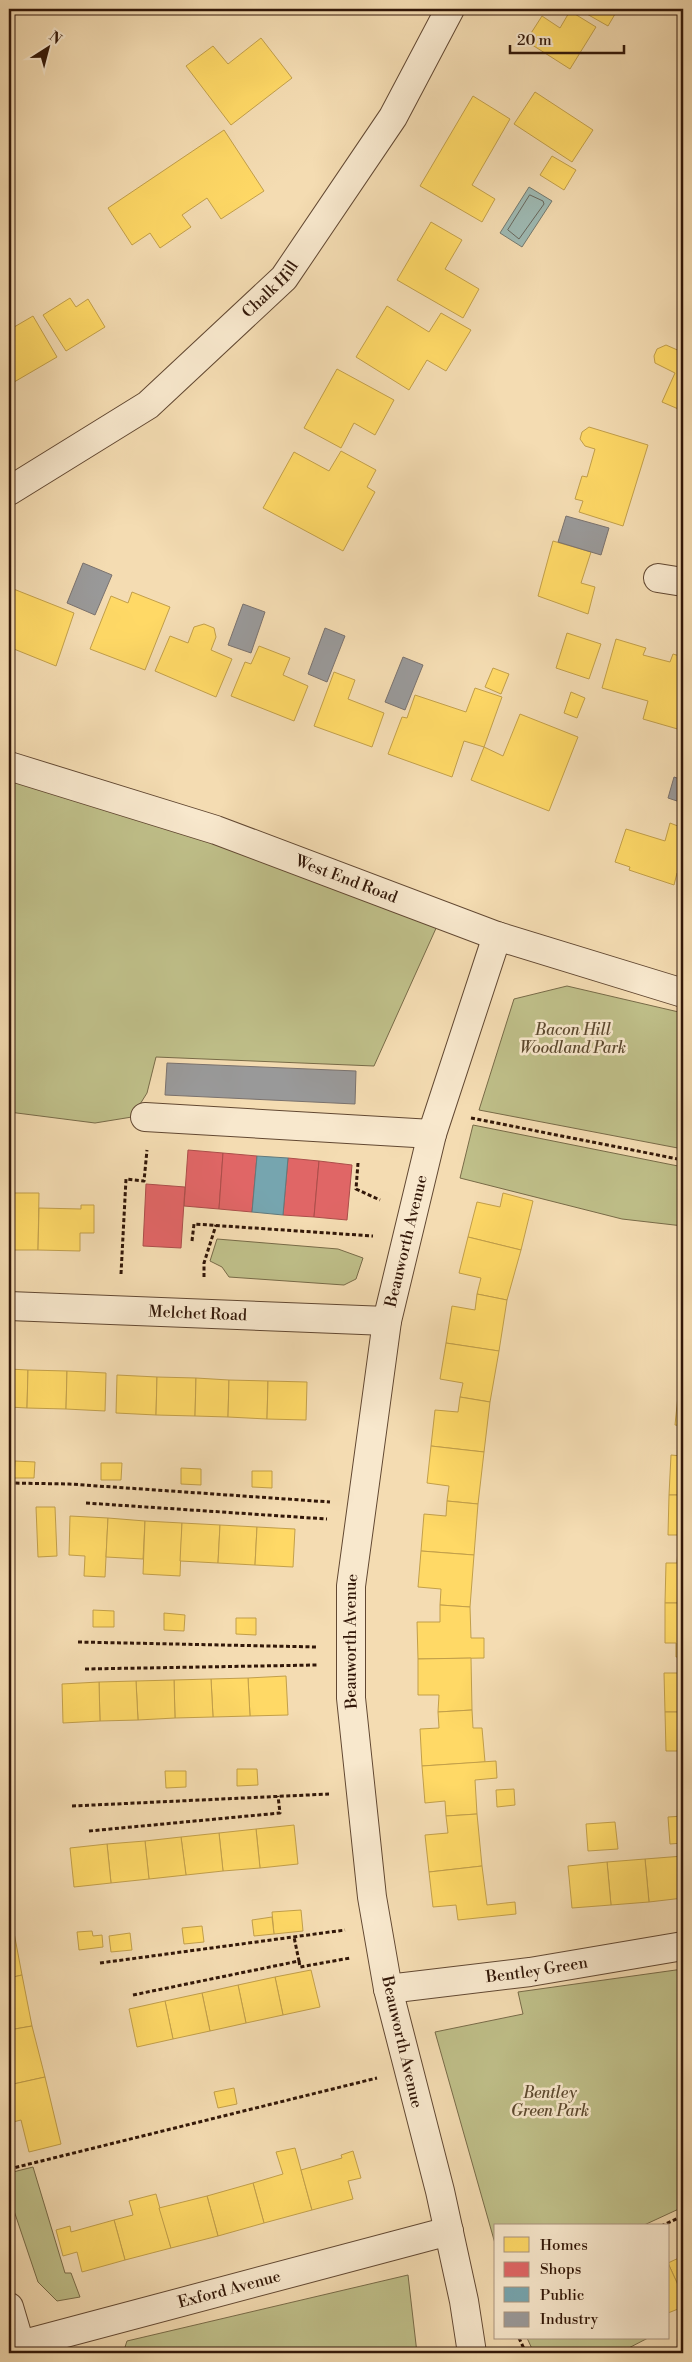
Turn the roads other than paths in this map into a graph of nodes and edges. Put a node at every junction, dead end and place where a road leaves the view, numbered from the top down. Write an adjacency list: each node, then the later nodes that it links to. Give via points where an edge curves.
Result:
1 (450, 9): 2 (street, Chalk Hill, via 393,117 284,278 148,405)
2 (9, 491)
3 (9, 766): 4 (street, West End Road, via 216,830)
4 (497, 936): 5 (street, West End Road); 7 (street, Beauworth Avenue)
5 (683, 993)
6 (145, 1117): 7 (street)
7 (435, 1123): 9 (street, Beauworth Avenue)
8 (9, 1306): 9 (street, Melchet Road)
9 (386, 1321): 11 (street, Beauworth Avenue, via 351,1586 351,1698)
10 (683, 1946): 11 (street, Bentley Green, via 530,1972)
11 (388, 1989): 12 (street, Beauworth Avenue)
12 (449, 2231): 14 (street, Exford Avenue); 15 (street, Beauworth Avenue)
13 (9, 2307): 14 (street)
14 (14, 2346)
15 (472, 2353)

